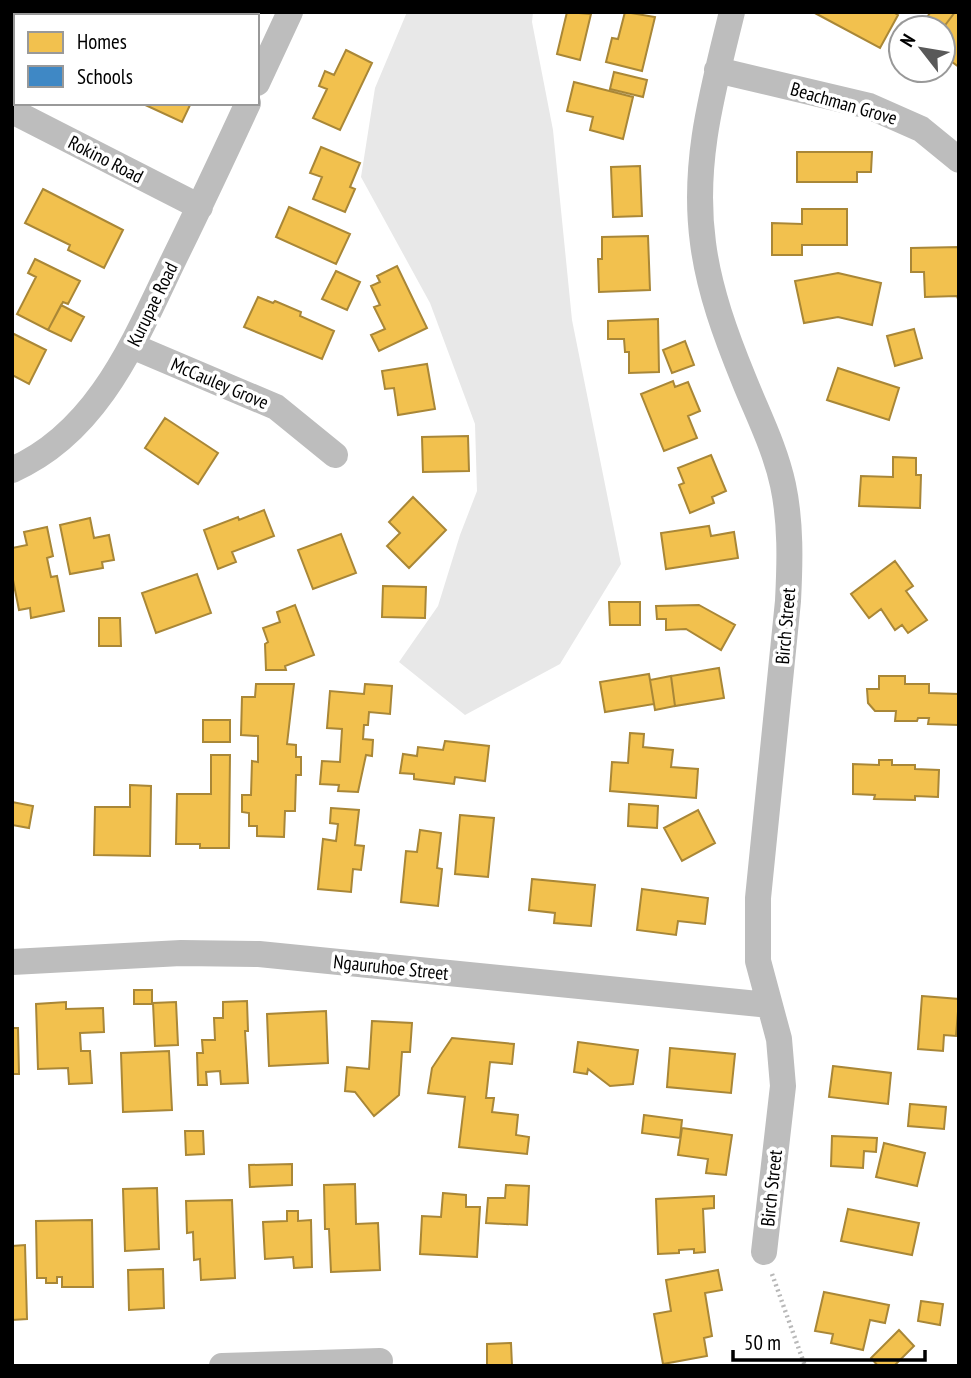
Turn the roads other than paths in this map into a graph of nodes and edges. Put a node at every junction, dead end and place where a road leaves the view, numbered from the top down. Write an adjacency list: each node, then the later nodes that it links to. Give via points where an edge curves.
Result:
1 (290, 12): 4 (street)
2 (732, 12): 3 (street, Birch Street)
3 (718, 70): 7 (street, Beachman Grove, via 869,106 922,129); 13 (street, Birch Street, via 701,147 703,242 711,287 774,453 788,522 788,601 758,898 758,961)
4 (259, 79)
5 (247, 105): 8 (street, Kurupae Road)
6 (12, 111): 8 (street, Rokino Road)
7 (959, 160)
8 (200, 207): 9 (street, Kurupae Road)
9 (132, 346): 10 (street, McCauley Grove, via 276,407); 11 (street, Kurupae Road, via 80,421 51,447)
10 (335, 455)
11 (12, 470)
12 (12, 962): 13 (street, Ngauruhoe Street, via 181,953 259,954)
13 (769, 1005): 14 (street, Birch Street, via 779,1040 783,1086)
14 (764, 1251)
15 (380, 1361): 16 (street)
16 (222, 1366)

